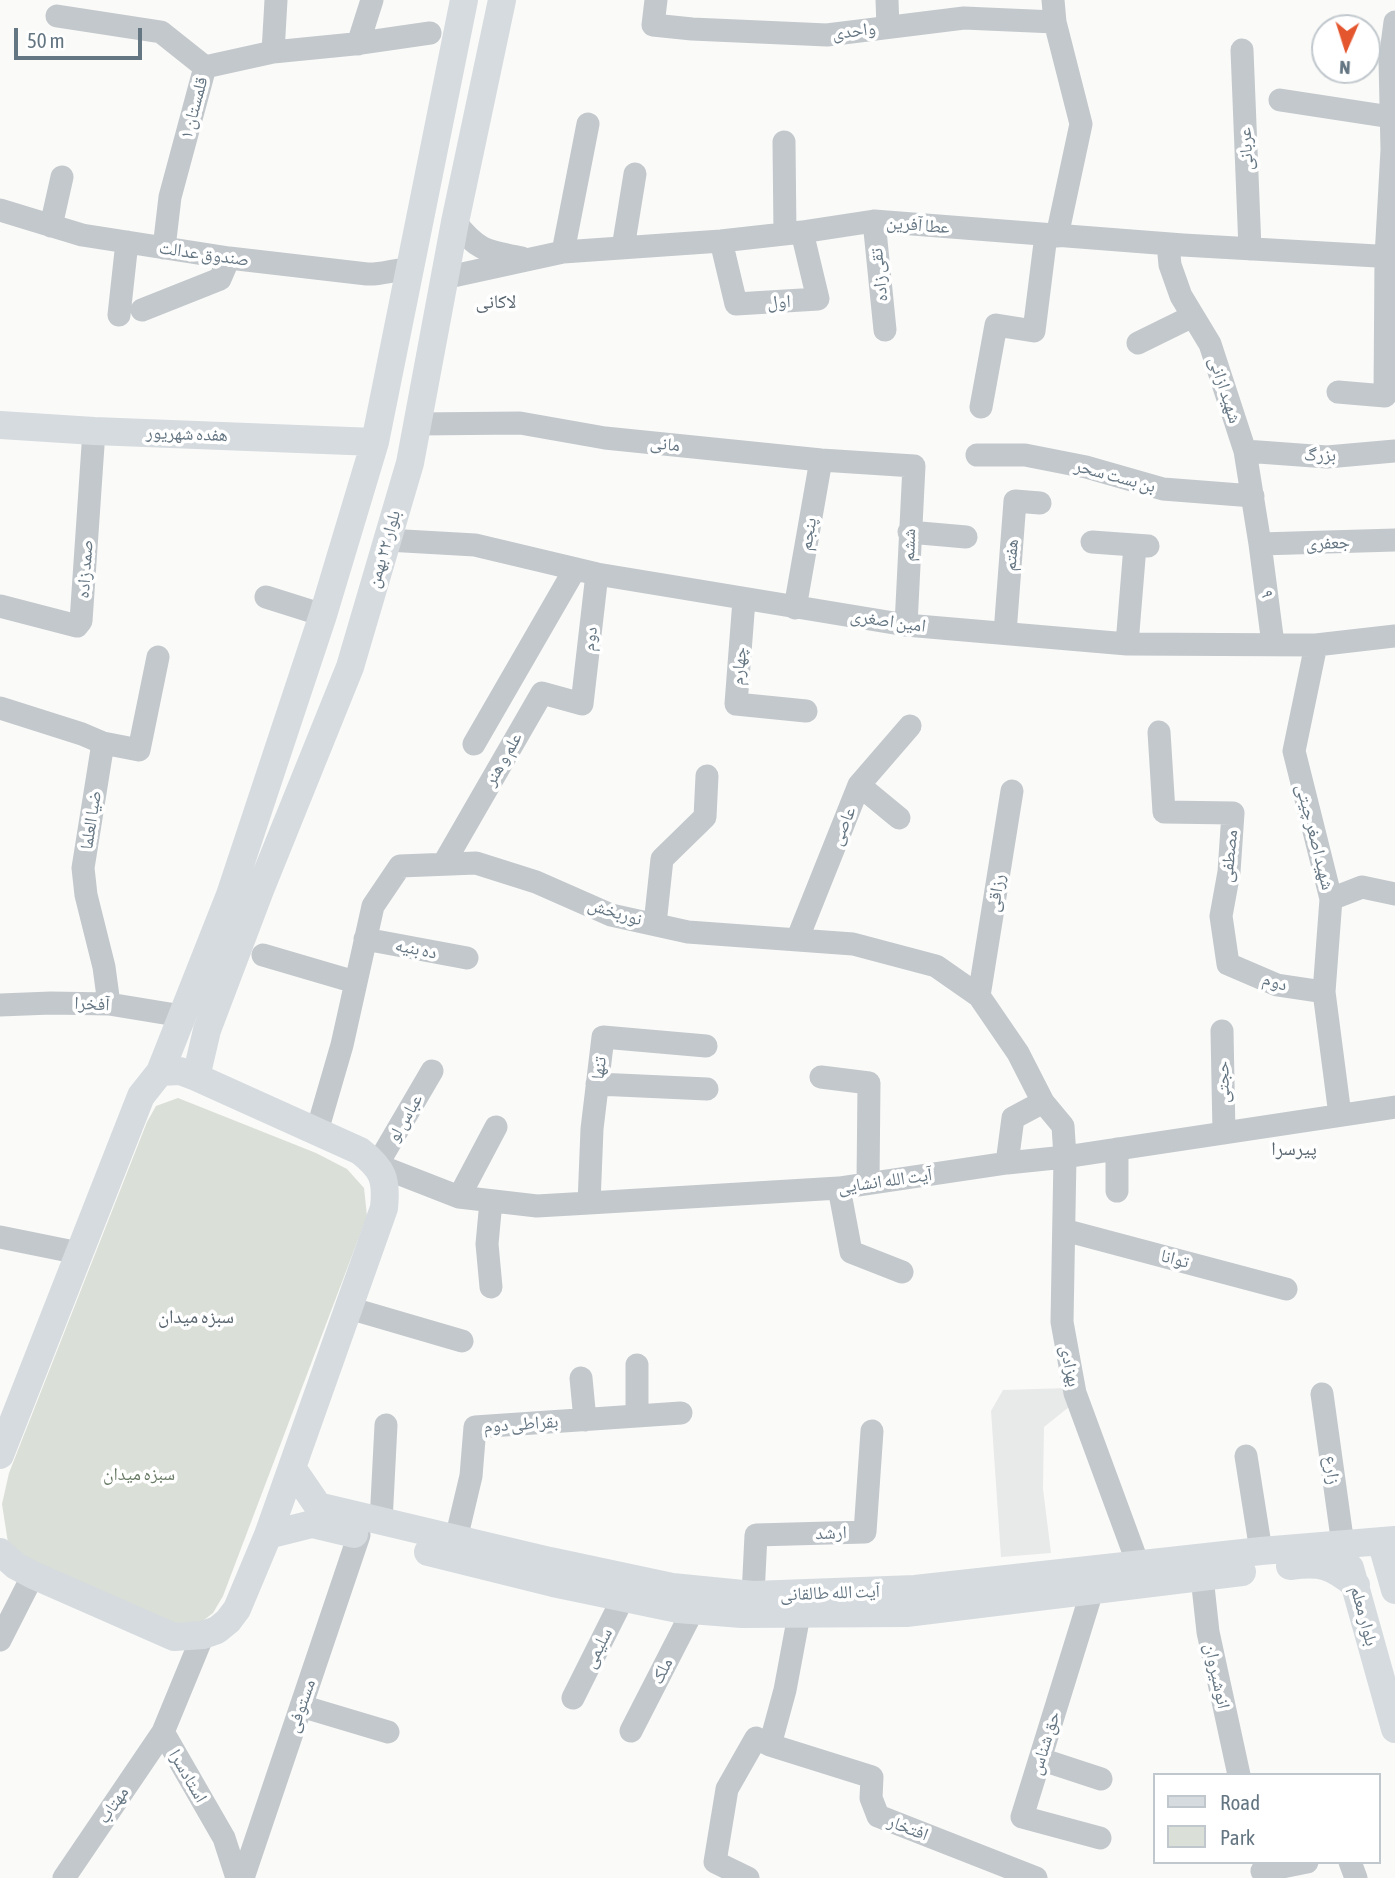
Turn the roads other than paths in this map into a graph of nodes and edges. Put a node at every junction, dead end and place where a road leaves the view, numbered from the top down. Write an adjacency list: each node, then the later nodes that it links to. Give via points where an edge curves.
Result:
1 (276, 0): 14 (street)
2 (372, 0): 12 (street)
3 (464, 0): 38 (main road)
4 (502, 0): 24 (main road, بلوار ۲۲ بهمن)
5 (656, 0): 10 (street, واحدی, via 653,25 827,35)
6 (887, 0): 10 (street)
7 (1054, 11): 10 (street, واحدی); 27 (street, via 1081,124)
8 (57, 16): 15 (street, via 161,33)
9 (1395, 22): 17 (street)
10 (888, 27)
11 (430, 33): 12 (street, قلمستان ۱)
12 (358, 44): 14 (street, قلمستان ۱)
13 (1242, 50): 33 (street, عربانی)
14 (272, 52): 15 (street, قلمستان ۱)
15 (205, 67): 31 (street, قلمستان ۱, via 170,197)
16 (1280, 100): 17 (street)
17 (1391, 117): 35 (street)
18 (588, 124): 34 (street)
19 (784, 142): 26 (street)
20 (635, 174): 32 (street)
21 (62, 177): 25 (street)
22 (0, 210): 25 (street, صندوق عدالت)
23 (874, 221): 26 (street, عطا آفرین); 27 (street, عطا آفرین); 45 (street, تقی زاده)
24 (455, 222): 37 (street, via 472,243 494,253); 40 (main road, بلوار ۲۲ بهمن)
25 (51, 226): 29 (street, صندوق عدالت)
26 (793, 233): 28 (street, عطا آفرین); 28 (street, اول, via 818,299 736,304)
27 (1052, 236): 30 (street, عطا آفرین); 49 (street, via 1034,331 996,325)
28 (721, 241): 32 (street, عطا آفرین)
29 (127, 242): 31 (street, صندوق عدالت); 42 (street)
30 (1168, 244): 33 (street, عطا آفرین); 44 (street, شهید ازانی, via 1181,296)
31 (164, 248): 36 (street, صندوق عدالت)
32 (623, 248): 34 (street, عطا آفرین)
33 (1250, 249): 35 (street, عطا آفرین)
34 (563, 252): 37 (street, عطا آفرین)
35 (1390, 257): 47 (street)
36 (229, 258): 39 (street, صندوق عدالت); 41 (street, via 220,279)
37 (532, 260): 40 (street, عطا آفرین)
38 (410, 270): 39 (street, صندوق عدالت); 40 (main road); 43 (main road)
39 (367, 274): 43 (street, via 389,290)
40 (444, 278): 50 (main road, بلوار ۲۲ بهمن)
41 (142, 310)
42 (119, 315)
43 (400, 315): 53 (main road)
44 (1194, 316): 46 (street); 54 (street, شهید ازانی, via 1210,344)
45 (885, 330)
46 (1138, 343)
47 (1391, 348): 48 (street, via 1385,396)
48 (1338, 392)
49 (981, 407)
50 (417, 424): 57 (street, مانی, via 520,423 605,438); 63 (main road, بلوار ۲۲ بهمن)
51 (0, 425): 52 (main road, هفده شهریور)
52 (94, 431): 53 (main road, هفده شهریور); 70 (street, صمد زاده, via 81,621 77,626)
53 (374, 442): 72 (main road)
54 (1245, 451): 55 (street, بزرگ, via 1327,457); 59 (street, شهید ازانی)
55 (1395, 451)
56 (978, 455): 59 (street, بن بست سحر, via 1025,455 1163,489)
57 (821, 460): 58 (street, مانی); 71 (street, پنجم)
58 (914, 466): 61 (street, ششم)
59 (1253, 496): 66 (street, شهید ازانی)
60 (1040, 503): 74 (street, هفتم, via 1015,501)
61 (909, 532): 62 (street); 73 (street, ششم)
62 (966, 537)
63 (387, 540): 67 (street, امین اصغری, via 475,545); 89 (main road, بلوار ۲۲ بهمن, via 350,667)
64 (1395, 540): 66 (street, جعفری)
65 (1092, 541): 76 (street, via 1141,546)
66 (1260, 544): 77 (street, ۹)
67 (586, 572): 69 (street, امین اصغری); 80 (street, دوم); 86 (street)
68 (266, 597): 72 (street)
69 (744, 600): 71 (street, امین اصغری); 82 (street, چهارم, via 736,704)
70 (0, 606)
71 (795, 608): 73 (street, امین اصغری)
72 (323, 614): 87 (main road)
73 (906, 625): 74 (street, امین اصغری)
74 (1005, 633): 76 (street, امین اصغری)
75 (1395, 636): 78 (street, امین اصغری)
76 (1127, 644): 77 (street, امین اصغری)
77 (1273, 645): 78 (street, امین اصغری)
78 (1316, 645): 95 (street, شهید اصغر چیتی, via 1294,751)
79 (158, 657): 85 (street, via 139,750)
80 (582, 704): 93 (street, علم و هنر, via 542,692)
81 (0, 708): 85 (street)
82 (806, 711)
83 (910, 726): 90 (street, عاصی)
84 (1158, 732): 101 (street, مصطفی, via 1164,812 1233,813 1221,916)
85 (103, 743): 105 (street, ضیا العلما, via 83,868)
86 (474, 744)
87 (271, 773): 89 (main road); 107 (main road)
88 (707, 776): 96 (street, via 705,817 662,859)
89 (301, 785): 109 (main road, بلوار ۲۲ بهمن)
90 (859, 785): 92 (street); 98 (street, عاصی)
91 (1012, 791): 104 (street, رزاقی)
92 (899, 818)
93 (444, 863): 96 (street, نوربخش, via 476,863 536,882 611,915); 97 (street, نوربخش, via 400,866 373,906)
94 (1395, 894): 95 (street, via 1362,887)
95 (1331, 899): 103 (street, شهید اصغر چیتی)
96 (655, 925): 98 (street, نوربخش)
97 (365, 939): 100 (street, ده بنیه); 102 (street, نوربخش)
98 (797, 940): 104 (street, نوربخش, via 853,944 936,965)
99 (263, 955): 102 (street)
100 (467, 958)
101 (1228, 964): 103 (street, دوم, via 1277,985)
102 (355, 982): 121 (street, نوربخش)
103 (1324, 992): 119 (street, شهید اصغر چیتی)
104 (979, 996): 117 (street, نوربخش, via 1018,1052)
105 (109, 1004): 106 (street, آفخرا); 107 (street, آفخرا)
106 (0, 1005)
107 (179, 1025): 109 (main road, via 175,1046 184,1054 196,1053); 112 (main road)
108 (1222, 1031): 122 (street, حجتی)
109 (203, 1044): 113 (main road, بلوار ۲۲ بهمن)
110 (706, 1046): 115 (street, تنها, via 603,1037)
111 (432, 1071): 126 (street, عباس لو)
112 (160, 1072): 113 (main road, via 180,1071); 135 (main road, via 141,1096)
113 (196, 1077): 121 (main road)
114 (821, 1077): 127 (street, via 869,1083)
115 (597, 1084): 116 (street); 132 (street, تنها)
116 (707, 1089)
117 (1043, 1102): 124 (street, نوربخش, via 1063,1126); 125 (street, via 1013,1118)
118 (1395, 1107): 119 (street, آیت الله انشایی)
119 (1340, 1115): 122 (street, آیت الله انشایی)
120 (496, 1127): 130 (street)
121 (317, 1131): 126 (main road, via 360,1151)
122 (1224, 1133): 123 (street, آیت الله انشایی)
123 (1116, 1149): 124 (street, آیت الله انشایی); 129 (street)
124 (1065, 1157): 125 (street, آیت الله انشایی); 133 (street, بهزادی)
125 (1007, 1163): 127 (street, آیت الله انشایی)
126 (377, 1165): 130 (street, آیت الله انشایی); 139 (main road, via 386,1186 384,1208)
127 (868, 1183): 128 (street, آیت الله انشایی)
128 (839, 1188): 132 (street, آیت الله انشایی); 136 (street, via 851,1252)
129 (1117, 1191)
130 (458, 1197): 131 (street, آیت الله انشایی)
131 (491, 1201): 132 (street, آیت الله انشایی, via 537,1206); 137 (street, via 487,1244)
132 (589, 1203)
133 (1064, 1230): 138 (street, توانا); 161 (street, بهزادی, via 1062,1322 1075,1392)
134 (0, 1237): 135 (street)
135 (79, 1253): 149 (main road)
136 (902, 1272)
137 (491, 1287)
138 (1286, 1289)
139 (349, 1308): 140 (street); 151 (main road)
140 (462, 1341)
141 (637, 1365): 145 (street)
142 (581, 1378): 146 (street)
143 (1322, 1394): 158 (street, زارع)
144 (681, 1413): 145 (street, بقراطی دوم)
145 (637, 1416): 146 (street, بقراطی دوم)
146 (585, 1420): 156 (street, بقراطی دوم, via 475,1427 471,1476)
147 (386, 1425): 154 (street, مستوفی)
148 (872, 1431): 167 (street, ارشد, via 865,1532 756,1535)
149 (0, 1455)
150 (1246, 1457): 159 (street)
151 (292, 1468): 152 (main road, آیت الله طالقانی); 155 (main road)
152 (312, 1496): 153 (main road, via 292,1504 290,1518); 154 (main road, آیت الله طالقانی, via 318,1506)
153 (298, 1528): 154 (main road, آیت الله طالقانی, via 312,1524); 155 (main road, آیت الله طالقانی)
154 (370, 1528): 156 (main road, آیت الله طالقانی); 168 (main road, آیت الله طالقانی, via 553,1583); 174 (street, مستوفی)
155 (268, 1535): 171 (main road, via 237,1609 222,1626)
156 (456, 1539): 167 (main road, آیت الله طالقانی, via 672,1587)
157 (1388, 1541): 158 (main road, آیت الله طالقانی); 165 (main road, بلوار معلم)
158 (1343, 1545): 159 (main road, آیت الله طالقانی); 164 (main road, بلوار معلم)
159 (1261, 1551): 161 (main road, آیت الله طالقانی)
160 (0, 1552): 162 (main road)
161 (1138, 1563): 167 (main road, آیت الله طالقانی, via 915,1589)
162 (33, 1575): 171 (main road, via 174,1637); 172 (street)
163 (1202, 1577): 164 (main road, آیت الله طالقانی, via 1319,1564 1335,1569); 166 (main road, آیت الله طالقانی); 181 (street, انوشیروان, via 1208,1632)
164 (1356, 1585): 175 (main road, بلوار معلم)
165 (1395, 1590)
166 (1092, 1591): 170 (main road, آیت الله طالقانی, via 906,1613); 180 (street, حق شناس)
167 (752, 1595)
168 (623, 1598): 169 (main road, آیت الله طالقانی); 173 (street, سلیمی)
169 (693, 1610): 170 (main road, آیت الله طالقانی); 176 (street, ملک)
170 (799, 1615): 179 (street, via 785,1690)
171 (203, 1635): 177 (street, استادسرا)
172 (0, 1640)
173 (573, 1698)
174 (301, 1706): 178 (street); 188 (street, مستوفی)
175 (1395, 1729)
176 (631, 1731)
177 (163, 1732): 186 (street, مهتاب); 187 (street, استادسرا, via 223,1838)
178 (388, 1732)
179 (763, 1742): 189 (street, via 727,1789 715,1862); 190 (street, افتخار, via 872,1777 871,1798 878,1816)
180 (1040, 1759): 182 (street); 183 (street, حق شناس, via 1022,1816)
181 (1239, 1773)
182 (1101, 1779)
183 (1100, 1839)
184 (1296, 1864): 185 (street)
185 (1262, 1870)
186 (64, 1878)
187 (237, 1878)
188 (243, 1878)
189 (748, 1878)
190 (1035, 1878)

